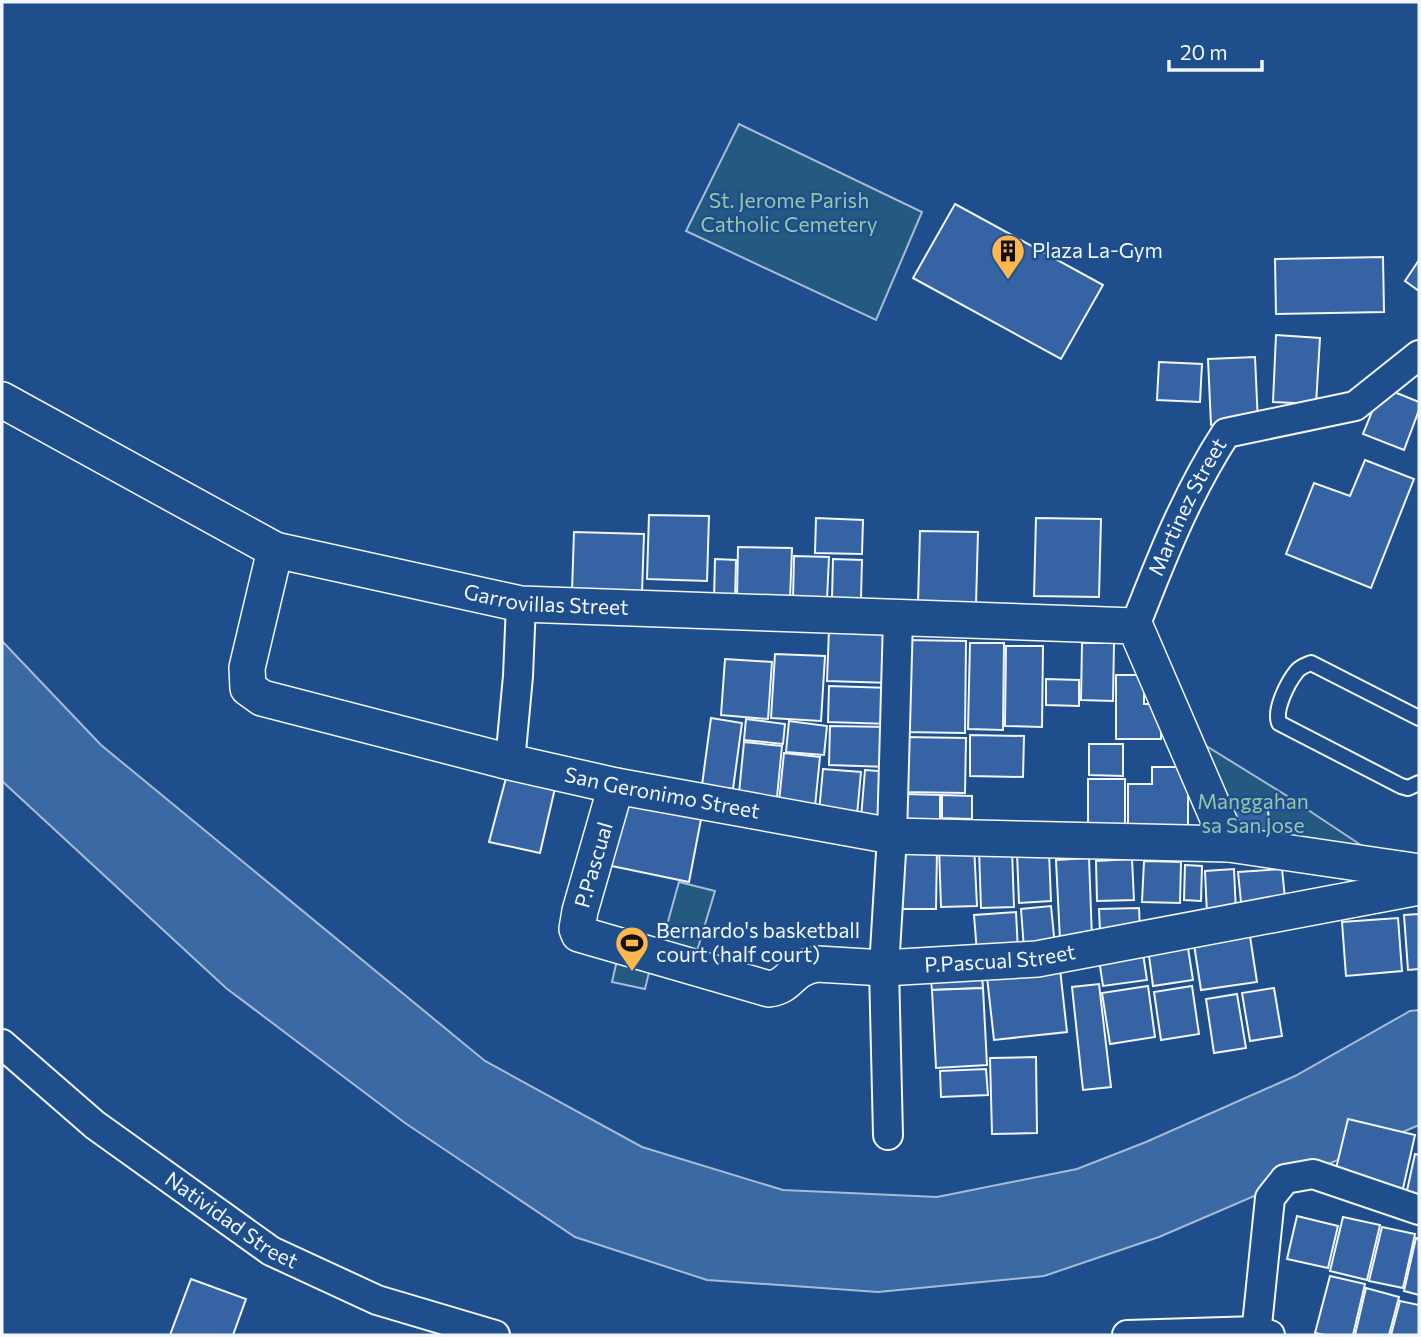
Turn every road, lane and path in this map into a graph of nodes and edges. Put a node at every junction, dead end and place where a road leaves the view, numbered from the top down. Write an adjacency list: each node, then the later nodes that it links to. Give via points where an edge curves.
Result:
1 (1419, 355): 6 (street, Martinez Street, via 1355,406 1226,433 1202,470 1173,531)
2 (2, 400): 3 (street, Garrovillas Street)
3 (275, 550): 4 (street, Garrovillas Street); 8 (street, San Geronimo Street, via 247,667 248,688 262,698)
4 (521, 604): 5 (street, Garrovillas Street); 8 (street)
5 (898, 618): 6 (street, Garrovillas Street); 11 (street)
6 (1135, 626): 12 (street)
7 (1419, 718): 9 (lane, via 1311,663 1297,670 1277,714 1279,723 1401,786)
8 (510, 762): 10 (street, San Geronimo Street)
9 (1419, 783)
10 (616, 786): 11 (street, San Geronimo Street); 15 (street, P.Pascual, via 578,923 579,934)
11 (892, 836): 12 (street, San Geronimo Street); 16 (street)
12 (1229, 844): 13 (street, San Geronimo Street)
13 (1419, 872)
14 (1419, 887): 16 (street, P.Pascual Street, via 1037,959)
15 (590, 939): 16 (street, P.Pascual Street, via 769,989 781,986 806,966)
16 (884, 968): 18 (street)
17 (2, 1044): 21 (street, Natividad Street, via 95,1125 271,1251 377,1300)
18 (888, 1135)
19 (1419, 1210): 20 (street, via 1313,1174 1286,1179 1270,1198)
20 (1261, 1334): 22 (street)
21 (495, 1335)
22 (1127, 1335)

